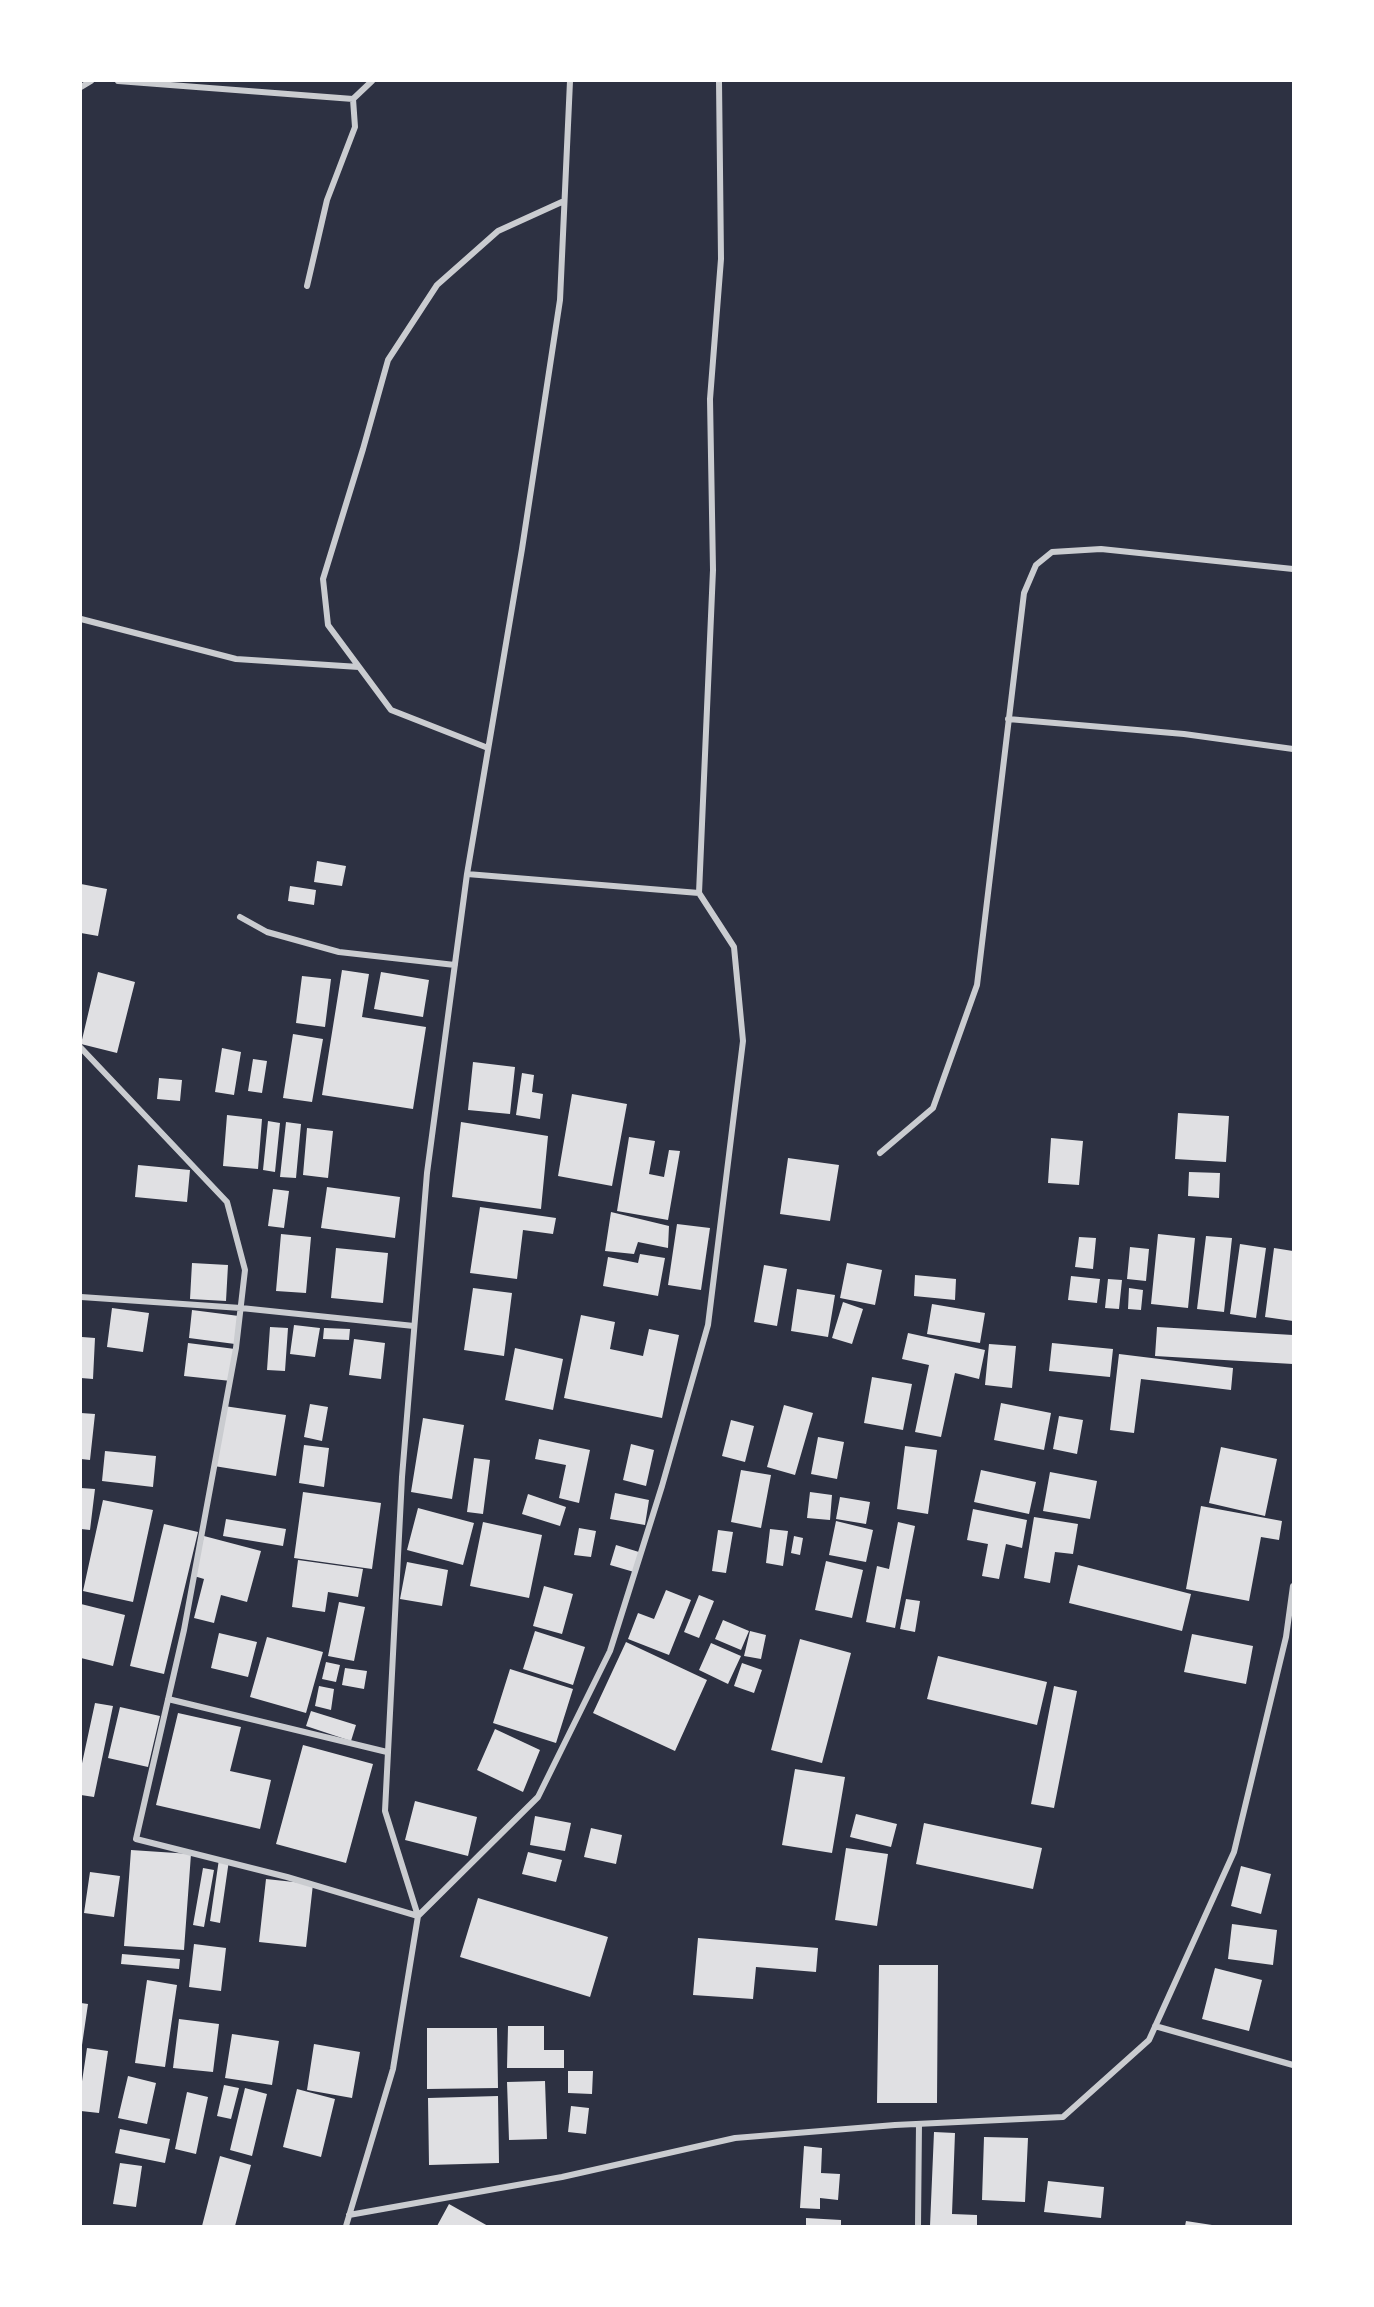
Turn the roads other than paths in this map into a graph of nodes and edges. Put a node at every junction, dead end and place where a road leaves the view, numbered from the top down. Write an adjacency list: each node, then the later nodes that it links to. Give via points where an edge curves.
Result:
1 (91, 81): 6 (street)
2 (118, 81): 7 (street)
3 (372, 81): 7 (street)
4 (570, 81): 8 (street)
5 (719, 81): 17 (street, via 721,259 710,399 713,570)
6 (81, 86)
7 (352, 99): 9 (street, via 355,127 327,200)
8 (564, 201): 12 (street, via 498,231 437,285 388,360 323,579 328,625); 14 (street, via 560,300)
9 (307, 286)
10 (1293, 569): 13 (street, via 1101,549 1052,552 1036,565 1024,593)
11 (81, 620): 12 (street, via 236,659)
12 (359, 667): 14 (street, via 391,710)
13 (1008, 719): 15 (street, via 1184,734); 21 (street, via 977,985 933,1108)
14 (488, 748): 16 (street)
15 (1293, 749)
16 (466, 874): 17 (street); 19 (street)
17 (699, 892): 28 (street, via 734,947 743,1041 708,1325 610,1651 538,1797)
18 (240, 917): 19 (street, via 267,932 339,952)
19 (455, 965): 24 (street, via 427,1173)
20 (81, 1048): 23 (street, via 227,1202 245,1270)
21 (880, 1152)
22 (81, 1297): 23 (street)
23 (241, 1308): 24 (street); 26 (street, via 184,1630)
24 (414, 1326): 27 (street)
25 (1293, 1586): 29 (street, via 1286,1637 1234,1852)
26 (168, 1698): 27 (street); 28 (street, via 136,1839)
27 (387, 1752): 28 (street, via 385,1811)
28 (418, 1916): 32 (street, via 393,2069)
29 (1155, 2026): 30 (street); 31 (street, via 1149,2040 1063,2117)
30 (1293, 2065)
31 (919, 2124): 32 (street, via 735,2138 562,2177); 34 (street)
32 (349, 2215): 33 (street)
33 (346, 2226)
34 (918, 2226)

